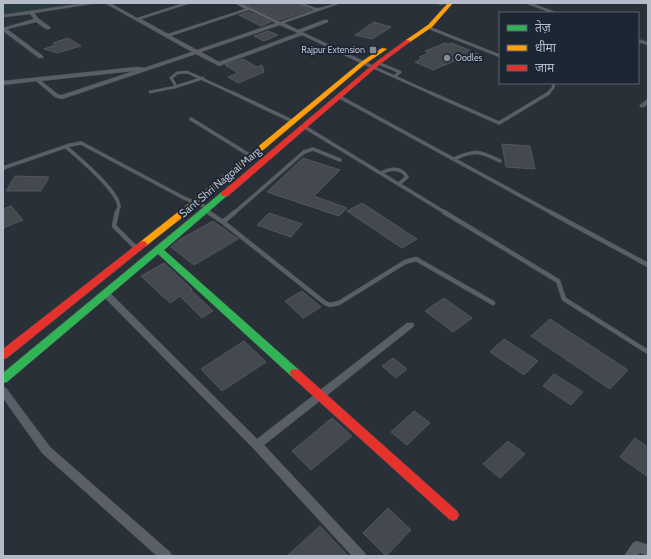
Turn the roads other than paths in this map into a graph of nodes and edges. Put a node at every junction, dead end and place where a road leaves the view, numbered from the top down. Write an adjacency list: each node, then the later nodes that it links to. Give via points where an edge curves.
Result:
1 (95, 3): 12 (street)
2 (107, 3): 15 (street)
3 (189, 3): 15 (street)
4 (236, 3): 9 (street)
5 (300, 3): 10 (street)
6 (340, 3): 10 (street)
7 (444, 3): 18 (main road, Sant Shri Nagpal Marg); 26 (main road, Sant Shri Nagpal Marg, via 421,24)
8 (527, 3): 11 (street)
9 (249, 9): 17 (street); 22 (street)
10 (318, 10): 17 (street)
11 (553, 12)
12 (32, 13): 13 (street); 14 (street)
13 (3, 16)
14 (37, 20): 19 (street); 20 (street)
15 (137, 20): 22 (street)
16 (326, 21): 21 (street)
17 (279, 23): 21 (street); 23 (street)
18 (427, 27): 24 (lane); 27 (main road, Sant Shri Nagpal Marg)
19 (48, 28)
20 (3, 29): 25 (street)
21 (299, 33): 23 (street, via 220,64); 26 (street)
22 (167, 36): 23 (street)
23 (196, 52): 28 (street)
24 (499, 56)
25 (41, 58)
26 (363, 63): 27 (street); 40 (main road, Sant Shri Nagpal Marg)
27 (375, 65): 29 (lane); 29 (lane, via 400,72); 36 (main road, Sant Shri Nagpal Marg)
28 (144, 70): 31 (street, via 84,73); 31 (street, via 62,97 57,96)
29 (395, 76): 33 (lane, via 499,123 550,92)
30 (203, 78): 34 (lane); 34 (lane, via 187,72 177,73 171,78); 40 (lane)
31 (38, 80): 32 (street)
32 (3, 83)
33 (554, 84)
34 (175, 87): 35 (lane)
35 (150, 92)
36 (338, 96): 41 (main road, Sant Shri Nagpal Marg); 44 (lane)
37 (648, 101): 38 (street)
38 (642, 106)
39 (191, 118): 43 (lane)
40 (293, 122): 43 (main road, Sant Shri Nagpal Marg)
41 (303, 126): 48 (lane); 51 (main road, Sant Shri Nagpal Marg)
42 (66, 147): 47 (lane); 50 (lane, via 86,145); 55 (lane, via 90,167 117,198 119,207 114,226)
43 (251, 156): 50 (main road, Sant Shri Nagpal Marg)
44 (454, 159): 46 (lane, via 474,150); 57 (lane)
45 (340, 160): 52 (lane, via 313,149 304,152)
46 (500, 161)
47 (3, 168)
48 (381, 173): 49 (lane); 49 (lane, via 393,168 405,173 407,177)
49 (399, 184): 61 (lane, via 558,281 564,299)
50 (195, 203): 51 (lane); 53 (main road, Sant Shri Nagpal Marg)
51 (207, 209): 52 (lane); 54 (main road, Sant Shri Nagpal Marg)
52 (223, 222): 59 (lane, via 330,305 339,303 406,262 416,259)
53 (166, 226): 54 (main road, via 177,225); 55 (main road, Sant Shri Nagpal Marg)
54 (179, 232): 56 (main road, Sant Shri Nagpal Marg)
55 (138, 249): 62 (main road, Sant Shri Nagpal Marg)
56 (158, 249): 58 (main road, Sant Shri Nagpal Marg); 65 (main road)
57 (648, 265)
58 (106, 293): 63 (main road, Sant Shri Nagpal Marg); 66 (street)
59 (493, 303)
60 (410, 325): 65 (street)
61 (648, 352)
62 (3, 355)
63 (3, 378)
64 (3, 391): 69 (street, via 46,450)
65 (320, 395): 66 (street); 67 (main road)
66 (257, 445): 70 (street)
67 (453, 515)
68 (648, 551): 71 (street, via 637,547)
69 (166, 556)
70 (360, 556)
71 (630, 556)

